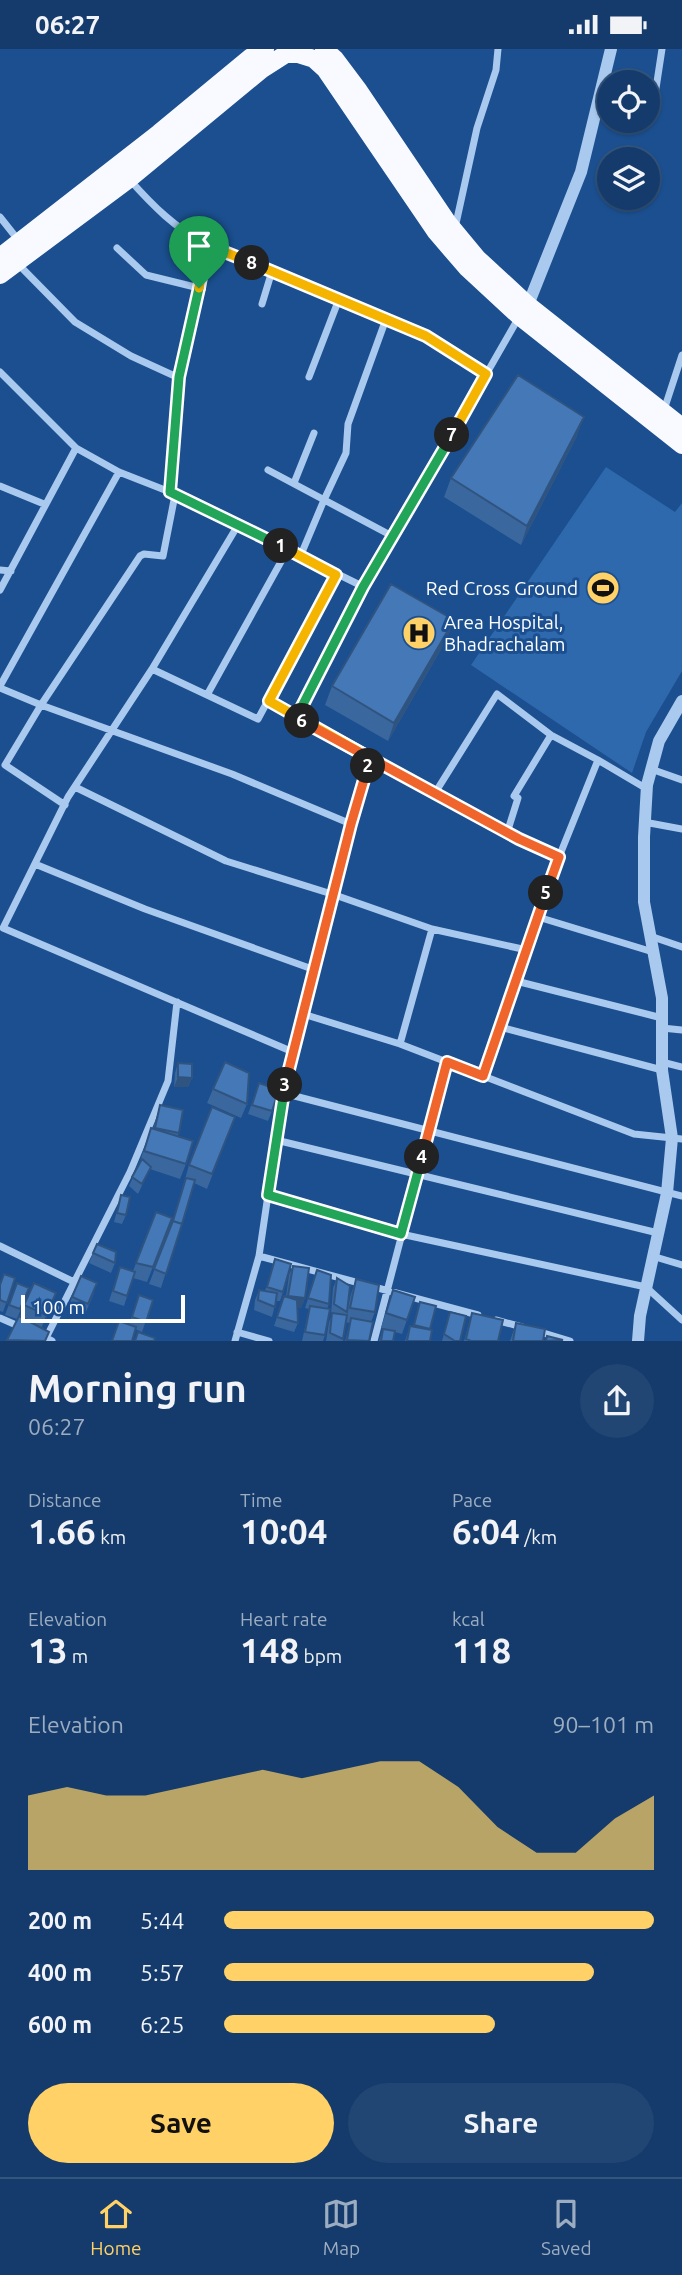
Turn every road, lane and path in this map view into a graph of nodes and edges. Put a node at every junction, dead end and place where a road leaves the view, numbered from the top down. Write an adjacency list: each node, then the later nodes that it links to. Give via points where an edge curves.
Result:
1 (498, 49): 9 (street)
2 (611, 49): 19 (street, via 581,172)
3 (662, 49): 6 (street)
4 (311, 52): 5 (highway); 9 (highway, via 335,59); 19 (highway, via 436,232 467,268)
5 (255, 56): 7 (highway); 10 (highway)
6 (659, 70)
7 (129, 179): 11 (street, via 161,214); 13 (highway)
8 (0, 217): 10 (street)
9 (455, 231): 19 (highway)
10 (19, 241): 13 (highway)
11 (207, 245): 14 (street); 16 (street)
12 (117, 248): 16 (street, via 146,275)
13 (8, 260): 15 (highway); 24 (street, via 75,322 131,356)
14 (272, 271): 17 (street); 18 (street)
15 (0, 275)
16 (199, 288): 24 (street)
17 (339, 299): 20 (street); 25 (street)
18 (262, 304)
19 (524, 311): 23 (street); 26 (highway); 29 (highway)
20 (386, 319): 23 (street, via 426,336); 36 (street, via 348,423 346,453)
21 (682, 355): 26 (street)
22 (0, 372): 30 (street)
23 (486, 374): 39 (street)
24 (179, 377): 35 (street)
25 (309, 377)
26 (663, 413): 27 (highway)
27 (682, 427)
28 (314, 433): 33 (street)
29 (682, 446)
30 (76, 448): 32 (street); 37 (street)
31 (268, 470): 33 (street)
32 (119, 473): 35 (street); 48 (street)
33 (293, 483): 36 (street)
34 (0, 487): 37 (street)
35 (173, 493): 38 (street); 52 (street, via 163,556 140,557)
36 (324, 500): 39 (street); 41 (street)
37 (44, 504): 43 (street)
38 (238, 525): 40 (street); 47 (street)
39 (394, 537): 45 (street)
40 (288, 549): 41 (street); 49 (street)
41 (300, 557): 44 (street)
42 (0, 570): 43 (street)
43 (11, 571): 46 (street)
44 (336, 575): 45 (street); 50 (street)
45 (363, 587): 53 (street)
46 (0, 590)
47 (152, 669): 49 (street); 54 (street)
48 (0, 687): 52 (street)
49 (207, 695): 50 (street, via 258,719)
50 (269, 701): 53 (street)
51 (682, 701): 59 (street, via 659,741)
52 (41, 705): 54 (street); 58 (street)
53 (296, 718): 56 (street)
54 (112, 731): 62 (street); 67 (street)
55 (551, 735): 57 (street); 64 (street, via 497,694); 69 (street, via 514,796 518,799)
56 (370, 758): 64 (street); 67 (street)
57 (598, 760): 63 (street); 70 (street)
58 (5, 765): 60 (street); 65 (street)
59 (651, 769): 61 (street); 63 (street)
60 (0, 773)
61 (682, 780)
62 (75, 787): 65 (street); 72 (street, via 226,861)
63 (647, 789): 66 (street)
64 (435, 793): 69 (street)
65 (65, 805): 71 (street)
66 (644, 822): 68 (street); 76 (street, via 644,902)
67 (351, 824): 72 (street)
68 (682, 829)
69 (507, 833): 70 (street)
70 (559, 857): 73 (street)
71 (35, 864): 75 (street); 80 (street)
72 (335, 895): 74 (street); 80 (street)
73 (538, 917): 78 (street); 79 (street)
74 (432, 929): 78 (street); 87 (street)
75 (2, 930): 82 (street)
76 (650, 936): 77 (street); 79 (street)
77 (682, 947)
78 (527, 950): 81 (street)
79 (653, 952): 84 (street)
80 (315, 970): 83 (street)
81 (516, 981): 84 (street); 85 (street)
82 (177, 1002): 88 (street); 107 (street, via 168,1081 130,1172)
83 (303, 1014): 87 (street); 88 (street)
84 (662, 1023): 86 (street); 90 (street)
85 (500, 1027): 90 (street); 92 (street)
86 (682, 1030)
87 (400, 1044): 89 (street)
88 (293, 1052): 93 (street)
89 (447, 1062): 92 (street); 94 (street)
90 (662, 1066): 91 (street); 95 (street)
91 (682, 1067)
92 (483, 1076): 95 (street, via 634,1133)
93 (283, 1093): 94 (street); 96 (street)
94 (429, 1131): 97 (street); 98 (street)
95 (677, 1139): 98 (street)
96 (276, 1140): 97 (street); 99 (street)
97 (417, 1175): 101 (street); 102 (street)
98 (667, 1193): 100 (street); 101 (street)
99 (268, 1195): 102 (street); 104 (street)
100 (682, 1196)
101 (658, 1233): 105 (street)
102 (401, 1234): 108 (street); 109 (street)
103 (0, 1246): 107 (street)
104 (259, 1256): 109 (street); 112 (street)
105 (652, 1256): 106 (street); 108 (street)
106 (682, 1265)
107 (74, 1282): 113 (street)
108 (646, 1287): 111 (street); 117 (street)
109 (388, 1290): 115 (street); 116 (street)
110 (0, 1318): 113 (street)
111 (682, 1319)
112 (236, 1336): 114 (street)
113 (49, 1339)
114 (269, 1341)
115 (374, 1341)
116 (570, 1341)
117 (638, 1341)

